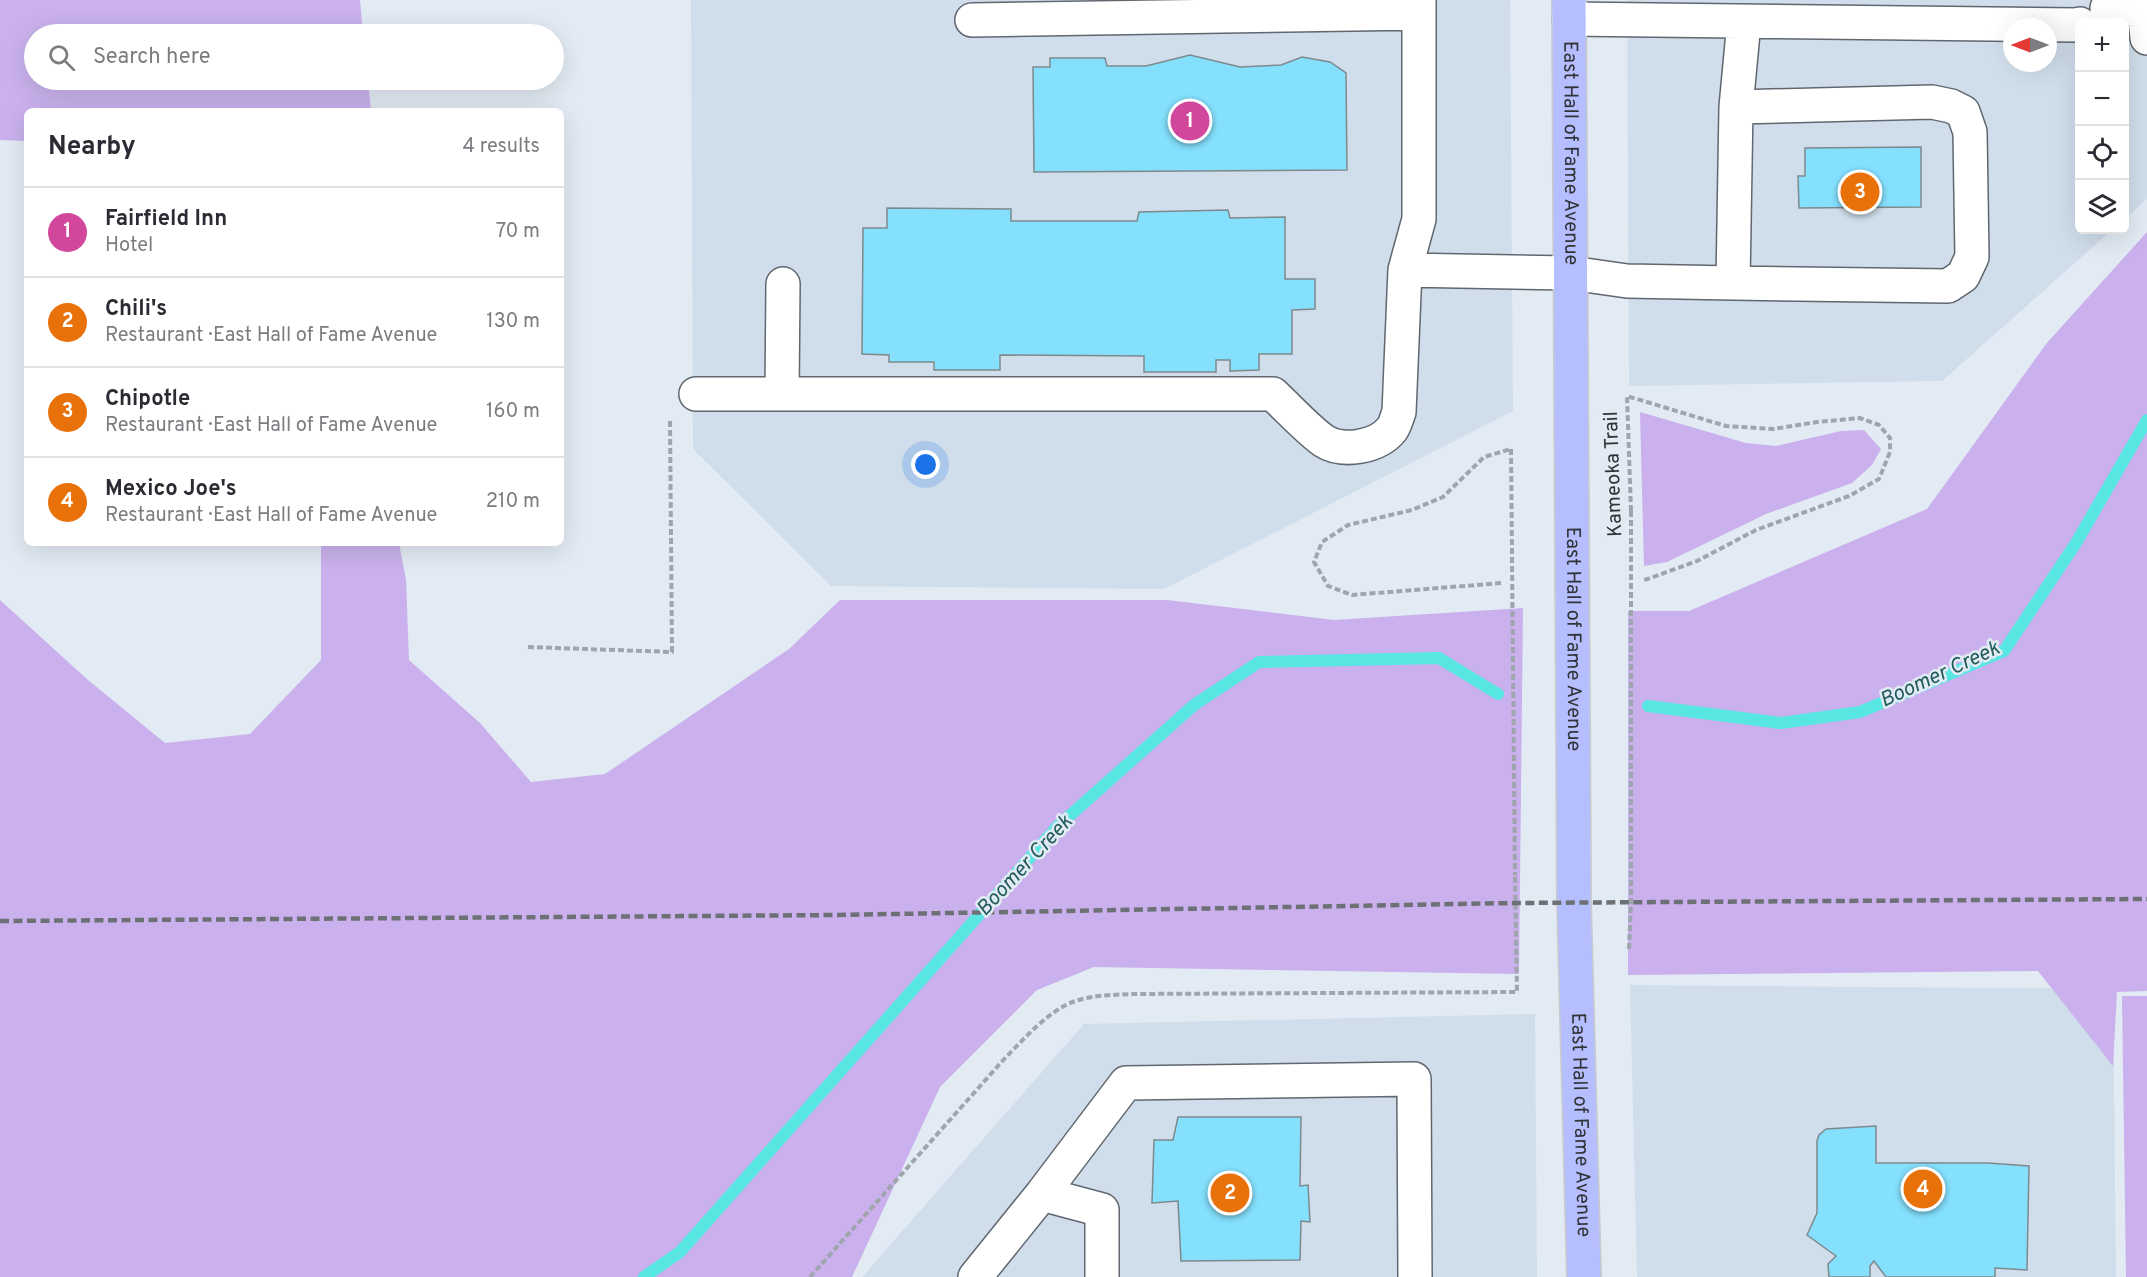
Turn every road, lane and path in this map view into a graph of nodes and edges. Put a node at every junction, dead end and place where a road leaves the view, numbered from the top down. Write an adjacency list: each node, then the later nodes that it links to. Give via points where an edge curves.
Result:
1 (1419, 6): 7 (street); 9 (street, via 1419,219)
2 (1569, 10): 4 (street); 10 (main road, East Hall of Fame Avenue)
3 (1974, 12): 4 (street); 5 (street, via 2077,25)
4 (1731, 14): 8 (street)
5 (2094, 14): 6 (street)
6 (2146, 18)
7 (972, 20)
8 (1736, 107): 11 (street); 11 (street, via 1932,102 1963,112 1970,132 1972,258 1963,276 1948,286)
9 (1405, 270): 10 (street); 14 (street, via 1399,412 1392,429 1376,442 1356,447 1340,447 1325,441 1273,394)
10 (1571, 273): 11 (street, via 1627,281); 24 (main road, East Hall of Fame Avenue, via 1574,902)
11 (1733, 283)
12 (783, 284): 14 (street)
13 (696, 393): 14 (street); 17 (path, via 670,405 672,652)
14 (782, 393)
15 (1642, 580): 19 (path, Kameoka Trail, bridge, via 1697,561 1756,530 1849,496 1879,479 1890,453 1890,438 1879,425 1860,418 1773,429 1726,426 1627,396 1631,512)
16 (1501, 583): 18 (path, bridge, via 1352,595 1328,586 1314,562 1322,542 1348,525 1412,510 1443,497 1485,457 1511,449)
17 (528, 647)
18 (1515, 875)
19 (1629, 949)
20 (1042, 1194): 21 (street); 22 (street, via 1102,1210); 23 (street, via 1126,1083 1414,1079)
21 (975, 1277)
22 (1102, 1277)
23 (1415, 1277)
24 (1584, 1277)

